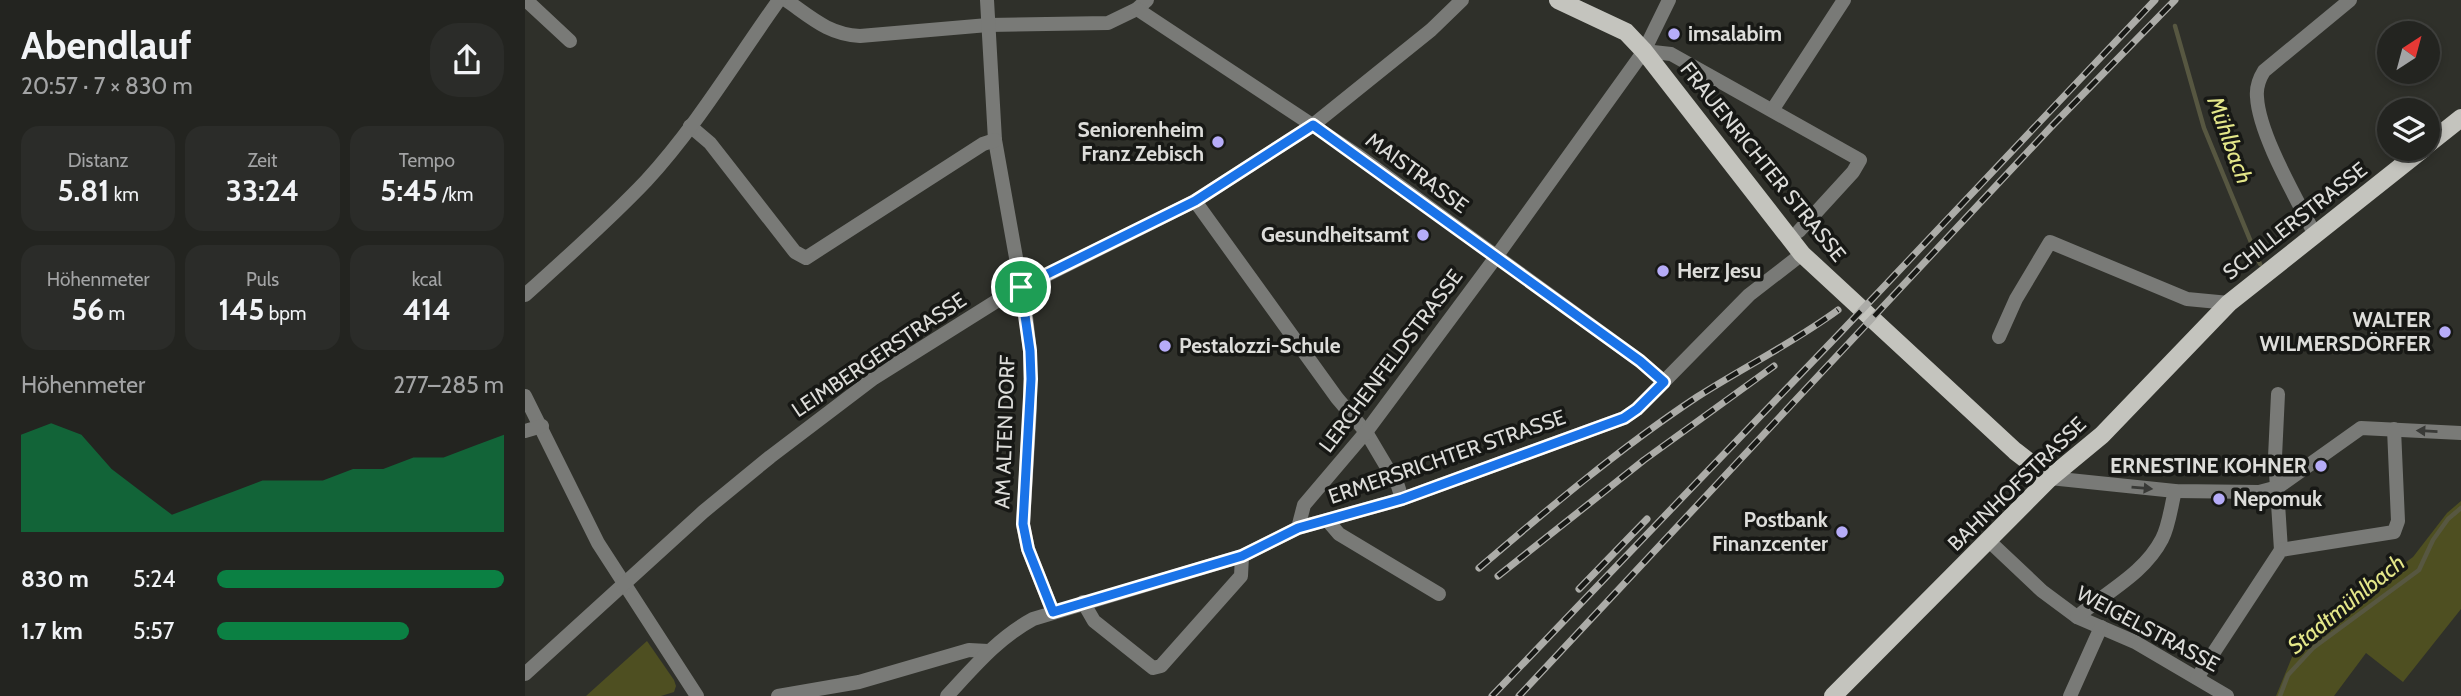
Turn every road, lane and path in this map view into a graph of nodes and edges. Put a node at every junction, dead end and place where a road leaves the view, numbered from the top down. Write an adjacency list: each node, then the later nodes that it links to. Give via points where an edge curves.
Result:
1 (526, 0): 12 (street)
2 (779, 0): 17 (street)
3 (786, 0): 11 (street, via 842,34)
4 (987, 0): 11 (street, AM ALTEN DORF)
5 (1462, 0): 16 (street, LEIMBERGERSTRASSE)
6 (1558, 0): 13 (main road, FRAUENRICHTER STRASSE, via 1626,32)
7 (1668, 0): 13 (street, LERCHENFELDSTRASSE)
8 (1844, 0): 14 (street)
9 (2350, 0): 23 (street, via 2264,71 2257,88 2259,111 2274,152)
10 (1142, 5): 11 (street, via 1108,23); 16 (street, MAISTRASSE)
11 (988, 25): 19 (street, AM ALTEN DORF)
12 (571, 41)
13 (1644, 51): 14 (street, via 1671,54); 24 (main road, FRAUENRICHTER STRASSE); 25 (street, LERCHENFELDSTRASSE)
14 (1773, 109): 22 (street, via 1860,160)
15 (2461, 118): 18 (main road)
16 (1313, 125): 21 (street, LEIMBERGERSTRASSE); 25 (street, MAISTRASSE)
17 (689, 126): 19 (street, via 710,143 795,252 806,258); 27 (street, via 647,180)
18 (2440, 135)
19 (995, 140): 26 (street, AM ALTEN DORF)
20 (2408, 161): 23 (main road, SCHILLERSTRASSE)
21 (1195, 201): 26 (street, LEIMBERGERSTRASSE); 36 (street, via 1336,398)
22 (1799, 231)
23 (2315, 234): 28 (main road, SCHILLERSTRASSE)
24 (1802, 254): 30 (street, ERMERSRICHTER STRASSE, via 1749,295); 38 (main road, FRAUENRICHTER STRASSE)
25 (1496, 257): 30 (street, MAISTRASSE); 36 (street, LERCHENFELDSTRASSE)
26 (1021, 287): 47 (street, LEIMBERGERSTRASSE, via 874,378 703,512); 50 (street, AM ALTEN DORF, via 1031,379 1023,524)
27 (525, 295)
28 (2229, 303): 29 (street, via 2187,299 2050,242); 38 (main road, BAHNHOFSTRASSE, via 2102,435)
29 (1999, 337)
30 (1664, 382): 41 (street, ERMERSRICHTER STRASSE, via 1624,418)
31 (2278, 394): 39 (street)
32 (525, 396): 33 (street)
33 (542, 426): 35 (street); 47 (street, via 598,543)
34 (2394, 429): 37 (street, one-way to 34); 39 (street, via 2361,428); 45 (street, via 2398,521 2394,532)
35 (525, 431)
36 (1366, 432): 41 (street); 43 (street, LERCHENFELDSTRASSE, via 1304,505)
37 (2461, 433)
38 (2050, 478): 40 (street, one-way to 40); 44 (main road, BAHNHOFSTRASSE)
39 (2278, 487): 40 (street, via 2259,492); 45 (street)
40 (2175, 491): 51 (street, via 2156,547 2136,572)
41 (1402, 499): 42 (street, ERMERSRICHTER STRASSE)
42 (1327, 520): 43 (street, ERMERSRICHTER STRASSE); 48 (street, via 1339,534)
43 (1298, 528): 46 (street, ERMERSRICHTER STRASSE)
44 (1989, 541): 51 (street, WEIGELSTRASSE); 59 (main road, BAHNHOFSTRASSE)
45 (2281, 550): 55 (street)
46 (1242, 556): 49 (street, ERMERSRICHTER STRASSE); 49 (street, via 1241,576 1161,666 1153,668 1094,621)
47 (625, 584): 54 (street, LEIMBERGERSTRASSE); 56 (street)
48 (1439, 594)
49 (1083, 602): 50 (street, ERMERSRICHTER STRASSE)
50 (1053, 612): 53 (street, ERMERSRICHTER STRASSE, via 1010,631)
51 (2077, 617): 52 (street, WEIGELSTRASSE)
52 (2101, 628): 55 (street, WEIGELSTRASSE); 60 (street)
53 (988, 651): 57 (street, via 969,650 859,682); 58 (street, ERMERSRICHTER STRASSE)
54 (525, 674)
55 (2197, 678): 61 (street, WEIGELSTRASSE)
56 (697, 696)
57 (778, 696)
58 (947, 696)
59 (1833, 696)
60 (2070, 696)
61 (2227, 696)

